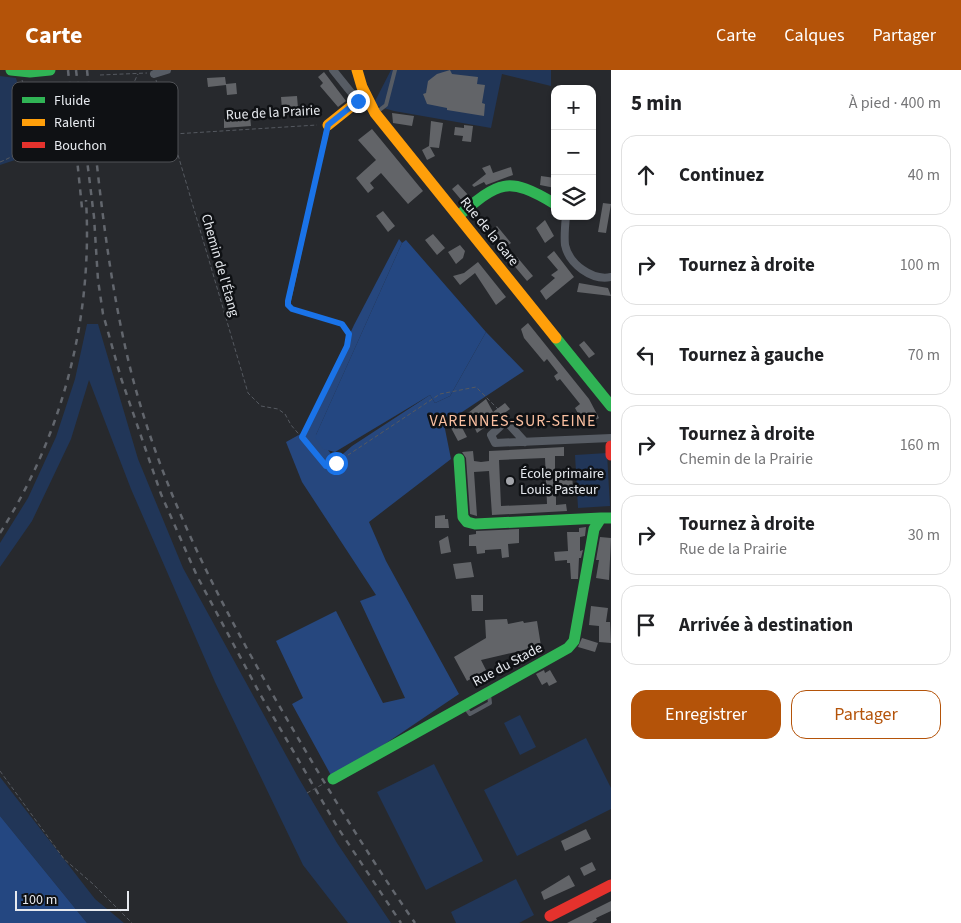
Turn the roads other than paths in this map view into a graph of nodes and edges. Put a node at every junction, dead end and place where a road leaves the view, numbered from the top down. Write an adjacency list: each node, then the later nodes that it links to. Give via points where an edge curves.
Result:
1 (50, 70): 6 (street)
2 (167, 70): 7 (street)
3 (333, 70): 8 (street)
4 (358, 70): 8 (street, Rue de la Gare)
5 (395, 70): 9 (lane, via 386,105)
6 (20, 71)
7 (154, 74)
8 (363, 100): 9 (street, Rue de la Gare); 10 (street, Rue de la Prairie)
9 (375, 113): 12 (street, Rue de la Gare)
10 (328, 125): 15 (lane)
11 (551, 202): 12 (street, via 520,185 502,184)
12 (458, 216): 16 (street, Rue de la Gare)
13 (566, 220): 14 (street, via 566,246 571,258 588,274)
14 (611, 277)
15 (288, 301)
16 (611, 406)
17 (611, 438): 18 (street)
18 (525, 442)
19 (611, 446): 20 (street)
20 (611, 456)
21 (459, 459): 22 (street, via 463,517 467,522)
22 (606, 518): 23 (street, Rue du Stade, via 594,529 574,641 568,648)
23 (333, 778)
24 (611, 885): 25 (street)
25 (550, 916)

